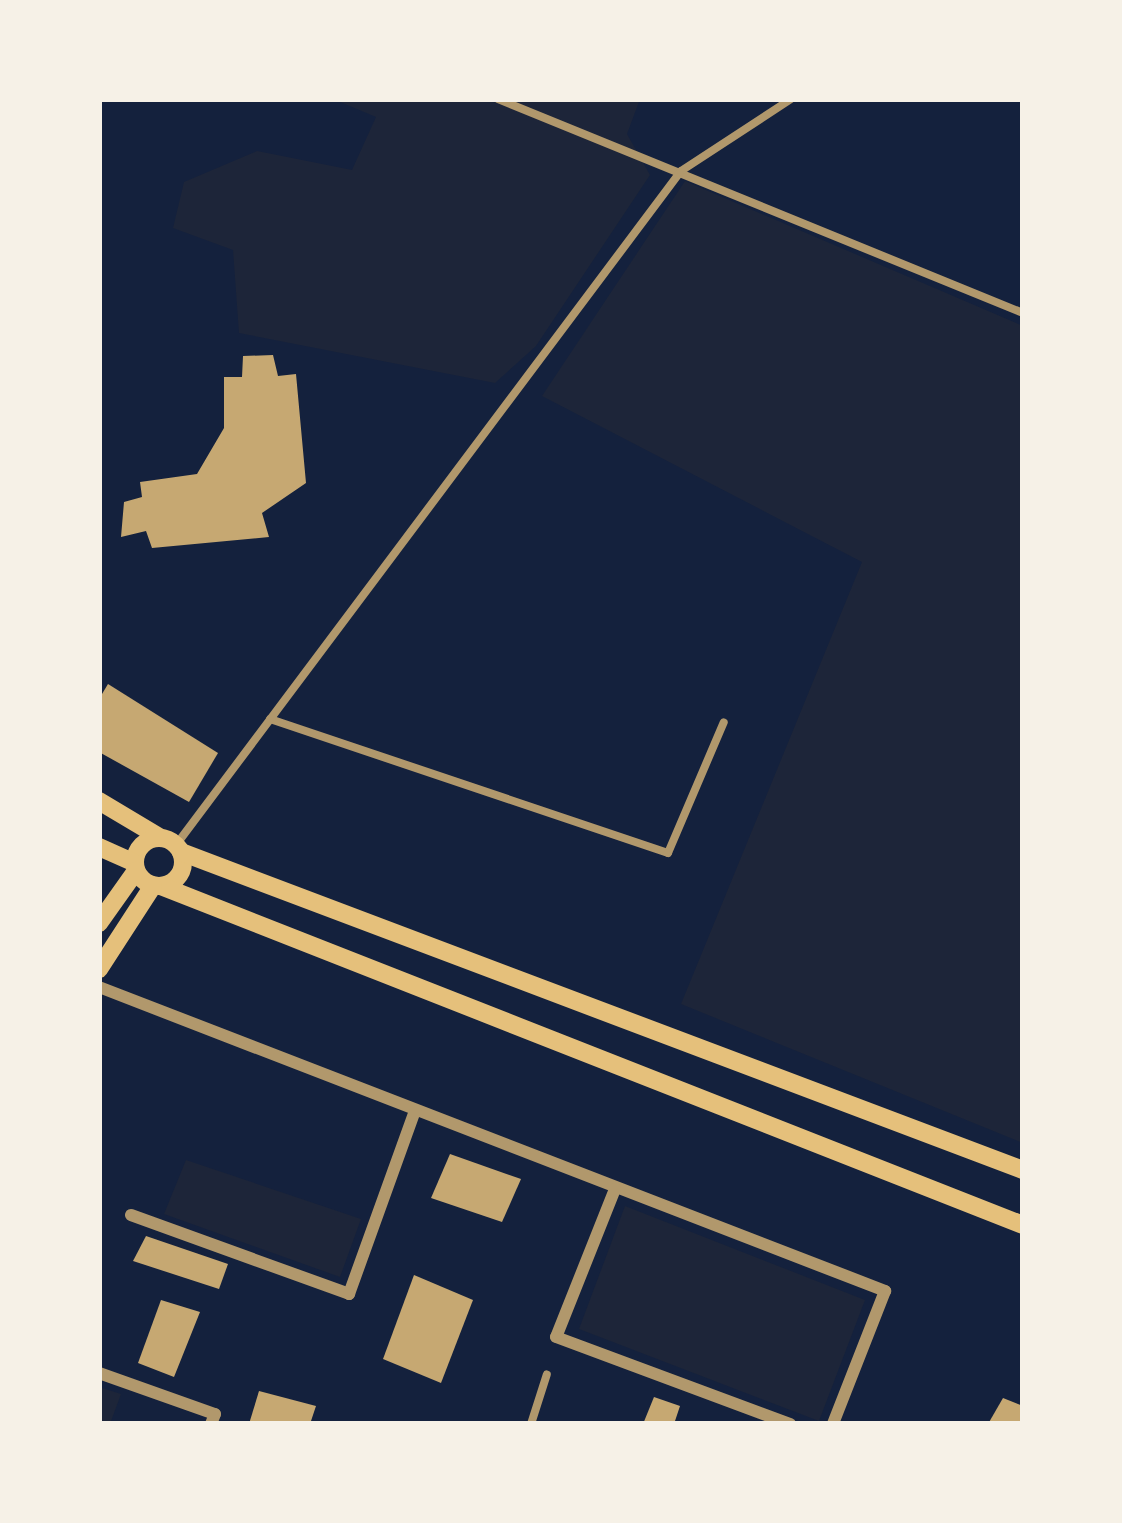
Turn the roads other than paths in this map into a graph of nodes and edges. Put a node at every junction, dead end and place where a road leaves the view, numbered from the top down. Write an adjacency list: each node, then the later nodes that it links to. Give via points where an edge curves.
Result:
1 (498, 99): 3 (lane)
2 (790, 99): 3 (lane)
3 (681, 171): 4 (lane); 5 (lane)
4 (1023, 313)
5 (270, 719): 6 (lane, via 668,853); 8 (lane)
6 (724, 722)
7 (99, 801): 8 (main road)
8 (173, 845): 10 (main road, via 140,847); 11 (main road, via 180,874); 16 (main road)
9 (99, 847): 10 (main road)
10 (135, 867): 11 (main road); 12 (main road)
11 (157, 886): 13 (main road); 19 (main road)
12 (99, 923)
13 (99, 969)
14 (99, 987): 15 (street)
15 (416, 1111): 17 (street); 18 (street, via 349,1294)
16 (1023, 1170)
17 (615, 1189): 24 (street, via 556,1337); 25 (street, via 885,1291)
18 (131, 1215)
19 (1023, 1225)
20 (99, 1373): 22 (street, via 215,1414)
21 (547, 1375): 23 (lane)
22 (211, 1424)
23 (531, 1424)
24 (790, 1424)
25 (833, 1424)

